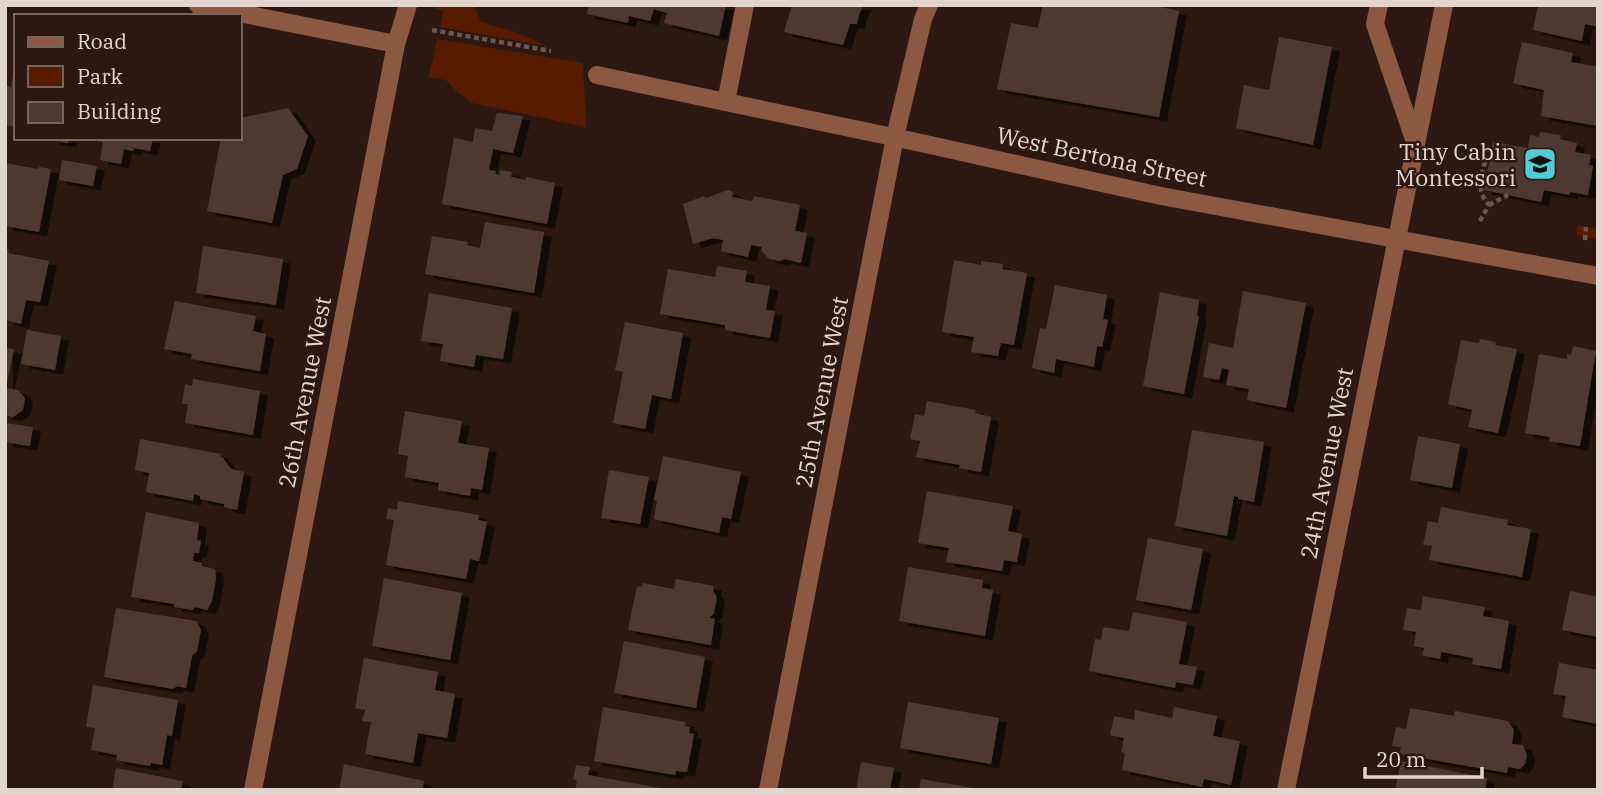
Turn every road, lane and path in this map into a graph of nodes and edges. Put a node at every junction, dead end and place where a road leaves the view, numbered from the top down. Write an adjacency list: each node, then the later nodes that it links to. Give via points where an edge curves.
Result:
1 (198, 5): 8 (street)
2 (408, 5): 8 (street, 26th Avenue West)
3 (745, 5): 11 (street)
4 (929, 5): 12 (street, 25th Avenue West)
5 (1379, 5): 13 (street, via 1376,24)
6 (1444, 5): 13 (street, 24th Avenue West)
7 (432, 30): 9 (path)
8 (396, 44): 22 (street, 26th Avenue West)
9 (551, 51)
10 (597, 75): 11 (street, West Bertona Street)
11 (726, 102): 12 (street, West Bertona Street)
12 (895, 137): 19 (street, West Bertona Street, via 1161,196); 23 (street, 25th Avenue West)
13 (1416, 146): 19 (street, 24th Avenue West)
14 (1485, 162): 16 (path, via 1479,185)
15 (1508, 195): 16 (path)
16 (1489, 205): 17 (path)
17 (1480, 221)
18 (1586, 227): 20 (path)
19 (1396, 239): 21 (street, West Bertona Street); 24 (street, 24th Avenue West)
20 (1585, 240)
21 (1598, 276)
22 (253, 790)
23 (768, 790)
24 (1286, 790)

